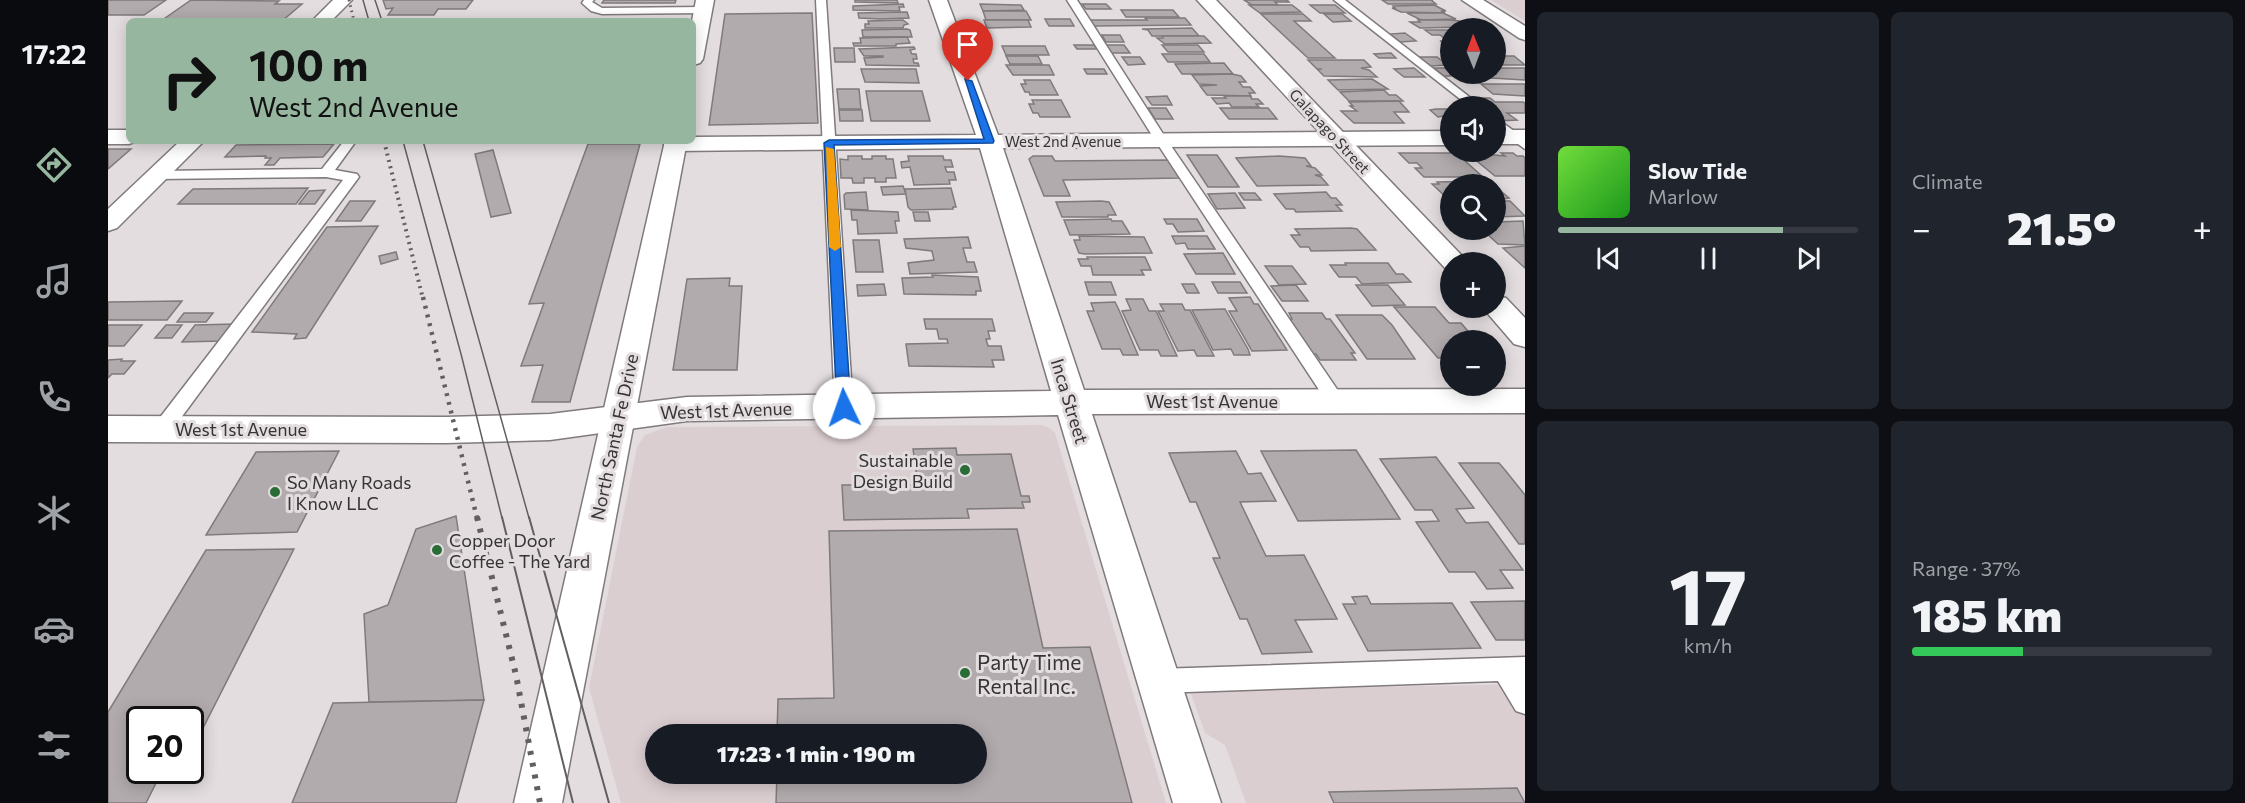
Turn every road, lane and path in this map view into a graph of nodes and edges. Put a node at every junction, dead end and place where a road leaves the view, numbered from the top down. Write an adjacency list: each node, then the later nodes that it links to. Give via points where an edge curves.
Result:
1 (343, 0): 10 (street)
2 (821, 0): 21 (lane)
3 (938, 0): 19 (street, Inca Street)
4 (1072, 0): 18 (lane)
5 (1206, 0): 16 (street, Galapago Street)
6 (1340, 0): 13 (lane)
7 (1471, 0): 11 (street)
8 (591, 5): 9 (lane, via 602,11)
9 (704, 5): 12 (street)
10 (324, 18)
11 (1525, 34)
12 (696, 44)
13 (1463, 96)
14 (108, 137): 15 (street)
15 (126, 137)
16 (1337, 138): 17 (street, West 2nd Avenue); 18 (street, West 2nd Avenue); 28 (street, Galapago Street)
17 (1440, 138)
18 (1161, 140): 19 (street, West 2nd Avenue); 31 (lane)
19 (989, 141): 21 (street, West 2nd Avenue); 33 (street, Inca Street)
20 (696, 142): 21 (street, West 2nd Avenue)
21 (829, 143): 34 (lane)
22 (191, 144): 26 (street)
23 (348, 144): 25 (lane)
24 (676, 144): 35 (street, North Santa Fe Drive)
25 (326, 173): 26 (lane); 37 (lane, via 352,177)
26 (158, 175): 27 (street)
27 (108, 223)
28 (1445, 252)
29 (1506, 317): 30 (street)
30 (1525, 337)
31 (1335, 400): 32 (street, West 1st Avenue); 33 (street, West 1st Avenue)
32 (1525, 401)
33 (1070, 403): 34 (street, West 1st Avenue); 39 (street, Inca Street)
34 (844, 408): 35 (street, West 1st Avenue, via 687,409)
35 (618, 417): 37 (street, West 1st Avenue, via 550,427 446,430); 41 (street, North Santa Fe Drive)
36 (108, 429): 37 (street, West 1st Avenue)
37 (162, 429)
38 (1515, 669): 39 (lane); 40 (lane)
39 (1158, 681): 42 (street, Inca Street)
40 (1525, 702)
41 (538, 803)
42 (1197, 803)

